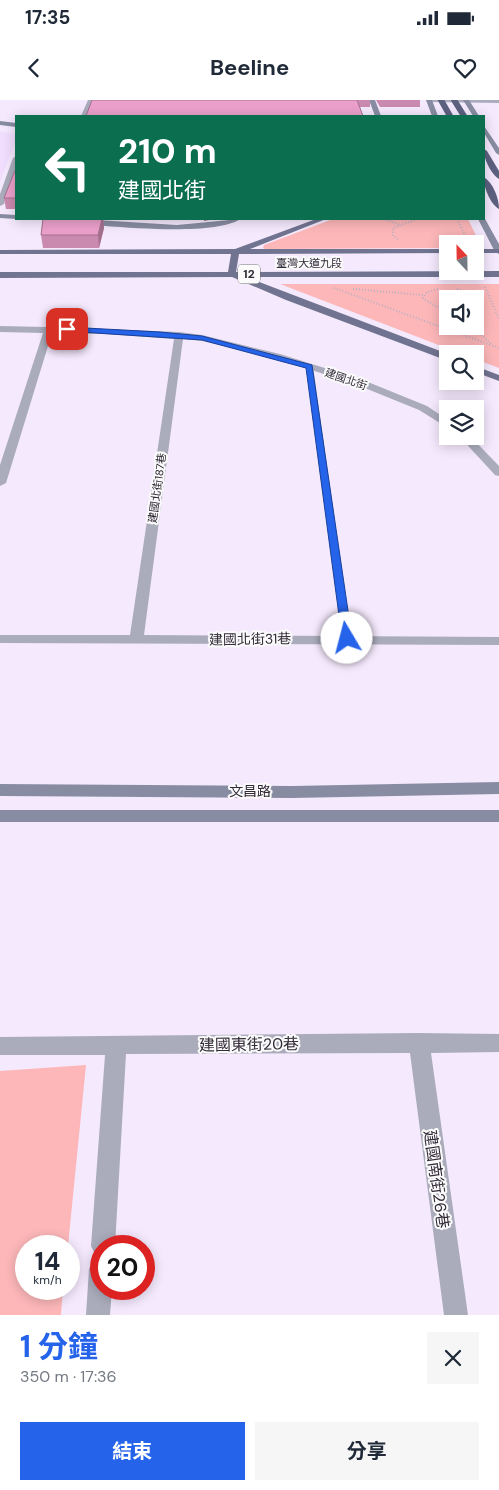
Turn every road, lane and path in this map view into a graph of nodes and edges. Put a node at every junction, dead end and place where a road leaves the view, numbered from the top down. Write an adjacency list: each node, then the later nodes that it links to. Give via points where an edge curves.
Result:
1 (429, 100): 4 (street); 12 (street)
2 (442, 100): 13 (highway, bridge)
3 (454, 100): 14 (highway, bridge)
4 (466, 100): 7 (street); 15 (street)
5 (91, 101): 8 (street); 10 (street)
6 (373, 101): 9 (street); 11 (street)
7 (499, 101)
8 (100, 102)
9 (363, 103)
10 (84, 115)
11 (378, 115)
12 (435, 115)
13 (450, 115)
14 (463, 115)
15 (475, 115)
16 (0, 123): 17 (street)
17 (15, 125)
18 (0, 127): 19 (street)
19 (15, 129)
20 (485, 131): 22 (street)
21 (485, 153): 24 (highway)
22 (499, 153)
23 (15, 164): 26 (street)
24 (499, 178)
25 (485, 181): 27 (highway)
26 (0, 204)
27 (499, 207)
28 (0, 216): 29 (street)
29 (15, 217)
30 (81, 220): 36 (street)
31 (232, 220): 36 (street, via 186,227)
32 (320, 220): 47 (main road)
33 (387, 220): 37 (path)
34 (458, 220): 38 (path)
35 (483, 220): 40 (street)
36 (115, 221)
37 (400, 225)
38 (465, 235)
39 (484, 251): 40 (main road)
40 (499, 251)
41 (0, 252): 47 (main road, 臺灣大道九段 / 12)
42 (439, 252): 47 (main road, 臺灣大道九段 / 12)
43 (439, 258): 47 (main road, 臺灣大道九段 / 12)
44 (484, 258): 45 (main road)
45 (499, 258)
46 (0, 260): 47 (main road, 臺灣大道九段 / 12)
47 (234, 263): 48 (main road, 臺灣大道九段 / 12); 51 (main road, 臺灣大道九段 / 12); 52 (main road, 臺灣大道九段 / 12); 53 (main road, 臺灣大道九段 / 12); 65 (main road, via 289,298)
48 (439, 266)
49 (484, 266): 50 (main road)
50 (499, 266)
51 (0, 267)
52 (499, 274)
53 (0, 275)
54 (442, 288): 57 (path)
55 (451, 288): 56 (path)
56 (458, 290)
57 (423, 295): 58 (path, via 428,304); 63 (path, via 332,288)
58 (439, 306)
59 (49, 328): 60 (street, 建國北街); 62 (street, 建國北街); 72 (street)
60 (0, 329)
61 (482, 335): 63 (path)
62 (179, 336): 66 (street, 建國北街, via 202,338); 75 (street, 建國北街187巷)
63 (493, 346): 64 (path)
64 (499, 348)
65 (439, 355)
66 (310, 366): 69 (street, 建國北街, via 423,408); 73 (lane)
67 (484, 372): 68 (main road)
68 (499, 378)
69 (439, 419)
70 (472, 445): 71 (street)
71 (499, 474)
72 (0, 483)
73 (347, 638): 75 (street, 建國北街31巷); 76 (street, 建國北街31巷)
74 (0, 639): 75 (street, 建國北街31巷)
75 (136, 641)
76 (499, 641)
77 (499, 788): 78 (street, 文昌路, via 292,792)
78 (0, 790)
79 (0, 816): 80 (street, 文昌路)
80 (499, 816)
81 (419, 1042): 82 (street, 建國東街20巷); 83 (street, 建國東街20巷); 88 (street, 建國南街26巷)
82 (499, 1043)
83 (116, 1045): 84 (street, 建國東街20巷); 85 (street)
84 (0, 1046)
85 (104, 1235)
86 (99, 1300): 87 (street)
87 (98, 1315)
88 (456, 1315)

